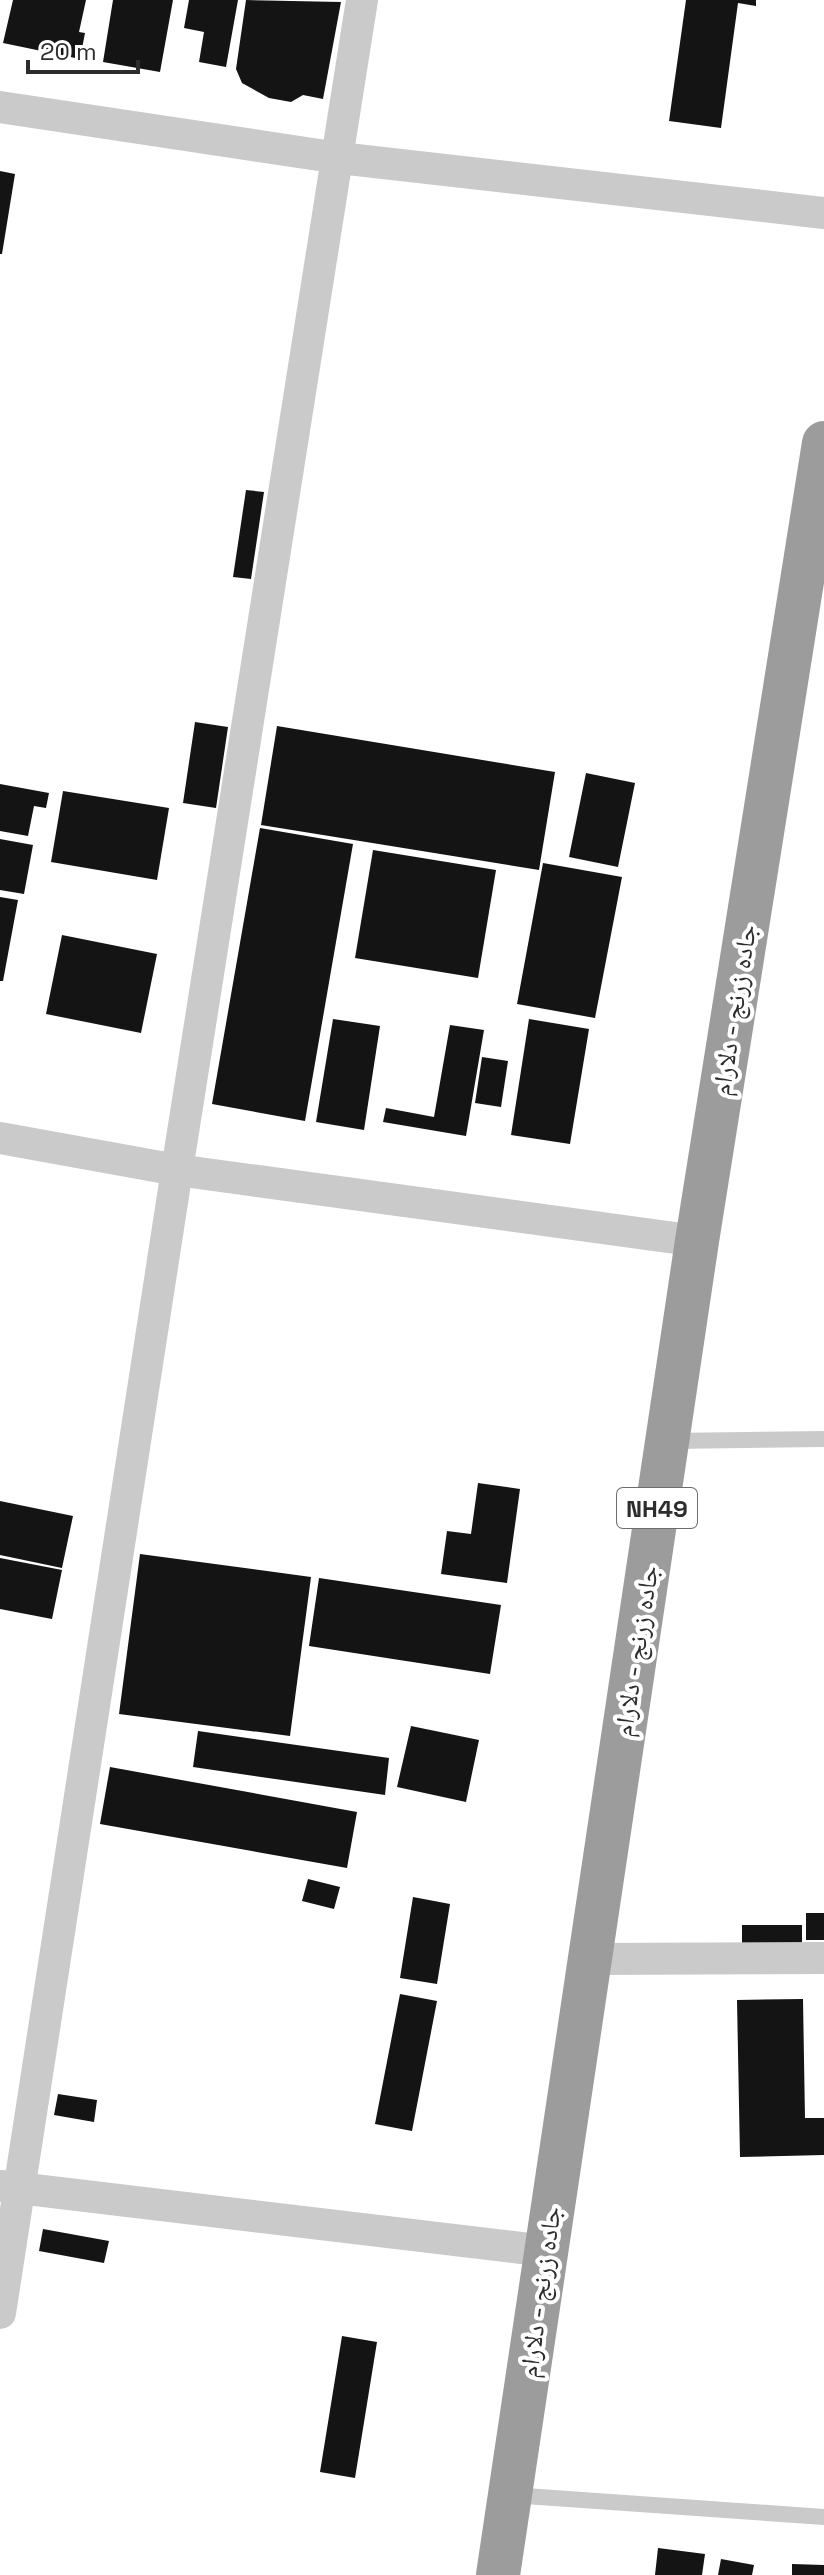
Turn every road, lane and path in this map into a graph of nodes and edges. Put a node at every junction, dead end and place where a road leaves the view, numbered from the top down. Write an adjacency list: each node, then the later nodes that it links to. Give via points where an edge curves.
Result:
1 (362, 0): 3 (street)
2 (0, 107): 3 (street)
3 (339, 158): 4 (street); 7 (street)
4 (824, 213)
5 (824, 443): 8 (highway, جاده زرنج - دلارام / NH49)
6 (0, 1138): 7 (street)
7 (177, 1170): 8 (street); 13 (street)
8 (697, 1241): 10 (highway, جاده زرنج - دلارام / NH49)
9 (824, 1439): 10 (lane)
10 (667, 1441): 12 (highway, جاده زرنج - دلارام / NH49)
11 (824, 1958): 12 (street)
12 (590, 1959): 14 (highway, جاده زرنج - دلارام / NH49)
13 (10, 2188): 14 (street); 15 (street)
14 (546, 2251): 16 (highway, جاده زرنج - دلارام / NH49)
15 (0, 2313)
16 (511, 2495): 17 (lane); 18 (highway, جاده زرنج - دلارام / NH49)
17 (824, 2517)
18 (498, 2575)

